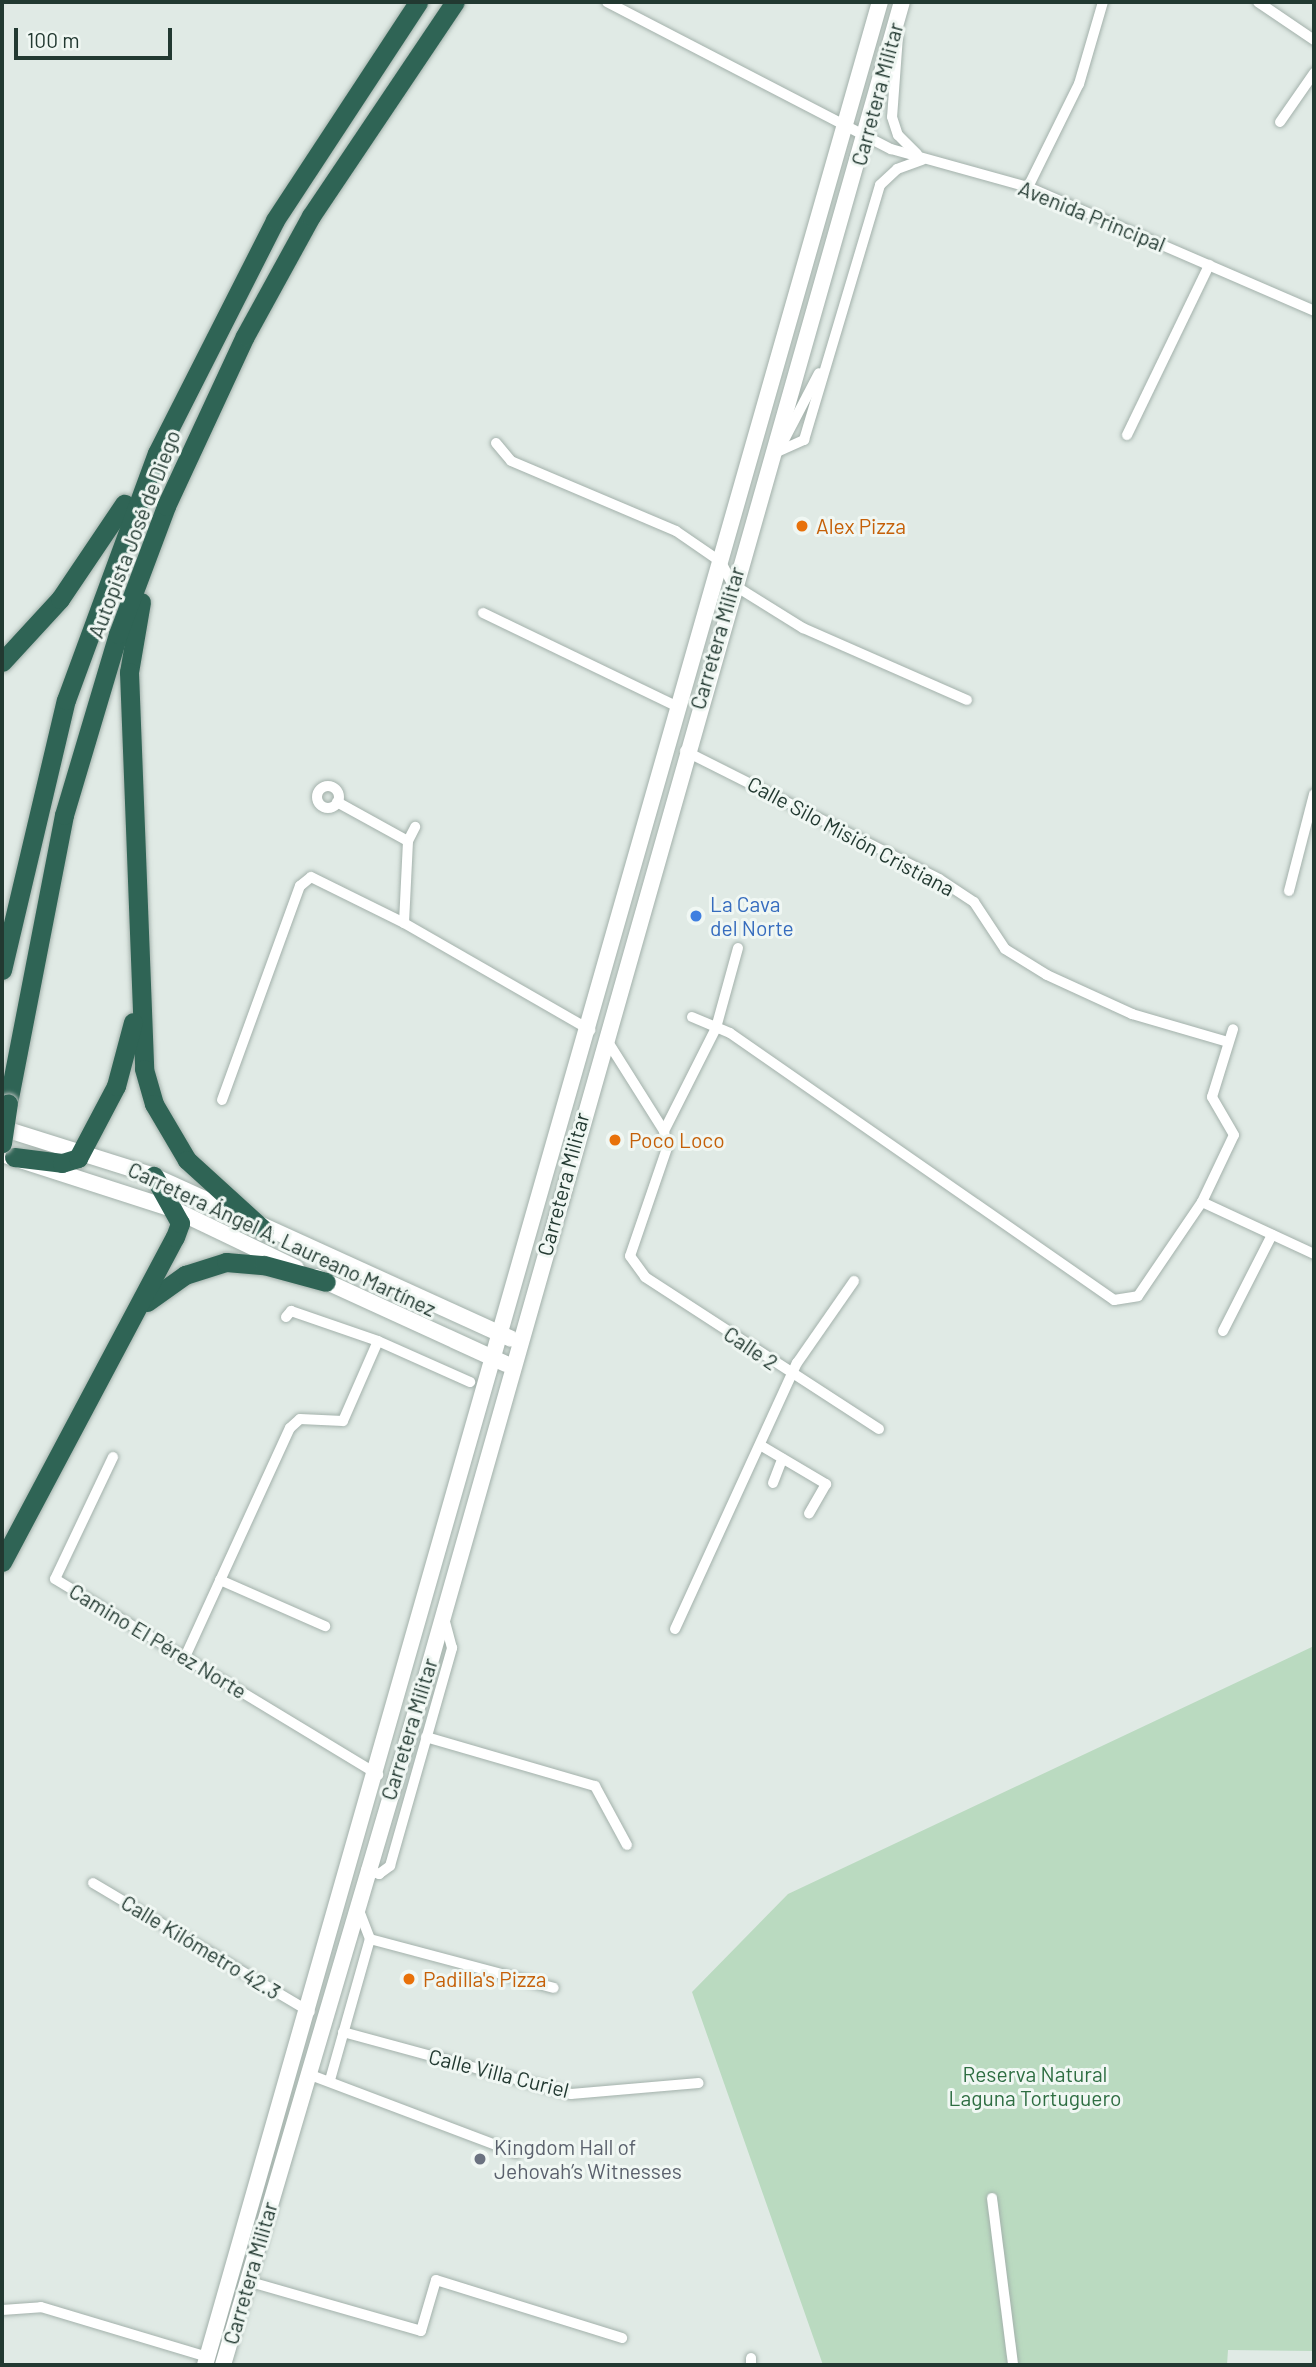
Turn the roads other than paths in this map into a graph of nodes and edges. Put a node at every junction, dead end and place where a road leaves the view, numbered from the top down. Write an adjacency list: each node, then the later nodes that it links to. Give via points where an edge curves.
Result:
1 (418, 2): 22 (highway, Autopista José de Diego, via 275,220)
2 (455, 2): 24 (highway, Autopista José de Diego, via 299,237)
3 (607, 2): 8 (street, Avenida Principal)
4 (880, 2): 12 (main road, Carretera Militar)
5 (902, 2): 13 (main road, Carretera Militar); 14 (street, via 892,117 906,146)
6 (1103, 2): 15 (street, via 1079,83)
7 (1258, 2): 9 (street)
8 (630, 6): 12 (street, Avenida Principal)
9 (1314, 40)
10 (1314, 73): 11 (street)
11 (1280, 122)
12 (845, 128): 13 (street, Avenida Principal); 25 (main road, Carretera Militar)
13 (865, 137): 14 (street, Avenida Principal); 23 (main road, Carretera Militar)
14 (925, 160): 15 (street, Avenida Principal); 18 (street, via 897,169 880,184)
15 (1028, 187): 16 (street, Avenida Principal)
16 (1209, 265): 17 (street, Avenida Principal); 19 (street)
17 (1314, 311)
18 (835, 338): 21 (street); 21 (street, via 804,440)
19 (1127, 435)
20 (495, 443): 25 (street, via 512,461 676,531)
21 (777, 452): 23 (street)
22 (157, 453): 28 (highway, via 81,571); 39 (highway, Autopista José de Diego, via 66,700)
23 (763, 475): 26 (main road, Carretera Militar)
24 (176, 483): 40 (highway, via 170,522 142,597 129,672); 49 (highway, Autopista José de Diego, bridge, via 82,748 47,891 8,1104)
25 (721, 562): 26 (street); 30 (main road, Carretera Militar)
26 (732, 584): 29 (street, via 803,628); 31 (main road, Carretera Militar)
27 (483, 613): 30 (street)
28 (2, 662)
29 (967, 700)
30 (680, 708): 44 (main road, Carretera Militar)
31 (685, 751): 44 (main road, Carretera Militar); 45 (street, Calle Silo Misión Cristiana, via 939,879 974,902 1005,949 1047,975 1132,1014)
32 (1314, 794): 36 (street)
33 (337, 802): 35 (street)
34 (415, 827): 35 (street)
35 (408, 841): 37 (street)
36 (1289, 891)
37 (404, 923): 44 (street); 46 (street, via 305,879)
38 (737, 948): 42 (street)
39 (2, 971)
40 (140, 994): 50 (highway, via 116,1086); 54 (highway, via 144,1069 161,1119 200,1174)
41 (692, 1017): 42 (street)
42 (716, 1028): 48 (street); 52 (street, via 1114,1300 1138,1296)
43 (1233, 1029): 45 (street)
44 (598, 1031): 48 (street); 62 (main road, Carretera Militar); 64 (main road, Carretera Militar)
45 (1228, 1042): 52 (street, via 1212,1097 1234,1135)
46 (222, 1100)
47 (2, 1128): 50 (main road, Carretera Ángel A. Laureano Martínez)
48 (664, 1131): 67 (street, Calle 2, via 667,1147 630,1256 645,1277)
49 (6, 1151): 50 (highway, via 69,1162); 53 (main road, Carretera Ángel A. Laureano Martínez)
50 (83, 1151): 51 (main road, Carretera Ángel A. Laureano Martínez)
51 (154, 1176): 53 (highway); 54 (main road, Carretera Ángel A. Laureano Martínez)
52 (1202, 1202): 55 (street)
53 (174, 1210): 58 (main road, Carretera Ángel A. Laureano Martínez); 59 (highway, via 180,1223)
54 (264, 1230): 62 (main road, Carretera Ángel A. Laureano Martínez)
55 (1272, 1235): 56 (street); 61 (street)
56 (1314, 1254)
57 (854, 1281): 67 (street)
58 (326, 1282): 59 (highway, via 264,1265 226,1262 171,1282); 65 (main road, Carretera Ángel A. Laureano Martínez)
59 (138, 1310): 75 (highway)
60 (286, 1317): 63 (street, via 291,1311)
61 (1223, 1331)
62 (504, 1337): 64 (main road, Carretera Ángel A. Laureano Martínez); 65 (main road, Carretera Militar)
63 (378, 1341): 68 (street); 76 (street, via 343,1421 300,1419 290,1427)
64 (520, 1342): 66 (main road, Carretera Militar)
65 (496, 1361): 66 (main road, Carretera Ángel A. Laureano Martínez); 82 (main road, Carretera Militar)
66 (513, 1367): 77 (main road, Carretera Militar)
67 (792, 1375): 69 (street, Calle 2); 70 (street)
68 (470, 1382)
69 (879, 1429)
70 (760, 1445): 72 (street); 79 (street)
71 (113, 1457): 80 (street, Camino El Pérez Norte, via 53,1574)
72 (782, 1459): 73 (street); 74 (street, via 826,1484)
73 (773, 1483)
74 (809, 1513)
75 (2, 1562)
76 (220, 1580): 78 (street); 80 (street)
77 (443, 1616): 81 (street, via 452,1648); 84 (main road, Carretera Militar)
78 (325, 1626)
79 (675, 1629)
80 (185, 1657): 82 (street, Camino El Pérez Norte)
81 (426, 1737): 83 (street, via 595,1786); 84 (street, via 390,1866 379,1874)
82 (378, 1775): 89 (main road, Carretera Militar)
83 (627, 1845)
84 (366, 1870): 86 (main road, Carretera Militar)
85 (93, 1883): 89 (street, Calle Kilómetro 42.3)
86 (356, 1904): 87 (street); 91 (main road, Carretera Militar)
87 (370, 1939): 88 (street); 90 (street)
88 (554, 1989)
89 (310, 2012): 99 (main road, Carretera Militar)
90 (343, 2032): 92 (street); 93 (street, Calle Villa Curiel, via 571,2094)
91 (308, 2074): 92 (street); 96 (main road, Carretera Militar)
92 (330, 2080): 94 (street)
93 (699, 2083)
94 (517, 2153)
95 (992, 2198): 101 (street)
96 (247, 2281): 98 (street, via 421,2331 436,2280); 100 (main road, Carretera Militar)
97 (2, 2309): 99 (street, via 41,2307)
98 (622, 2337)
99 (207, 2361)
100 (223, 2365)
101 (1013, 2365)

